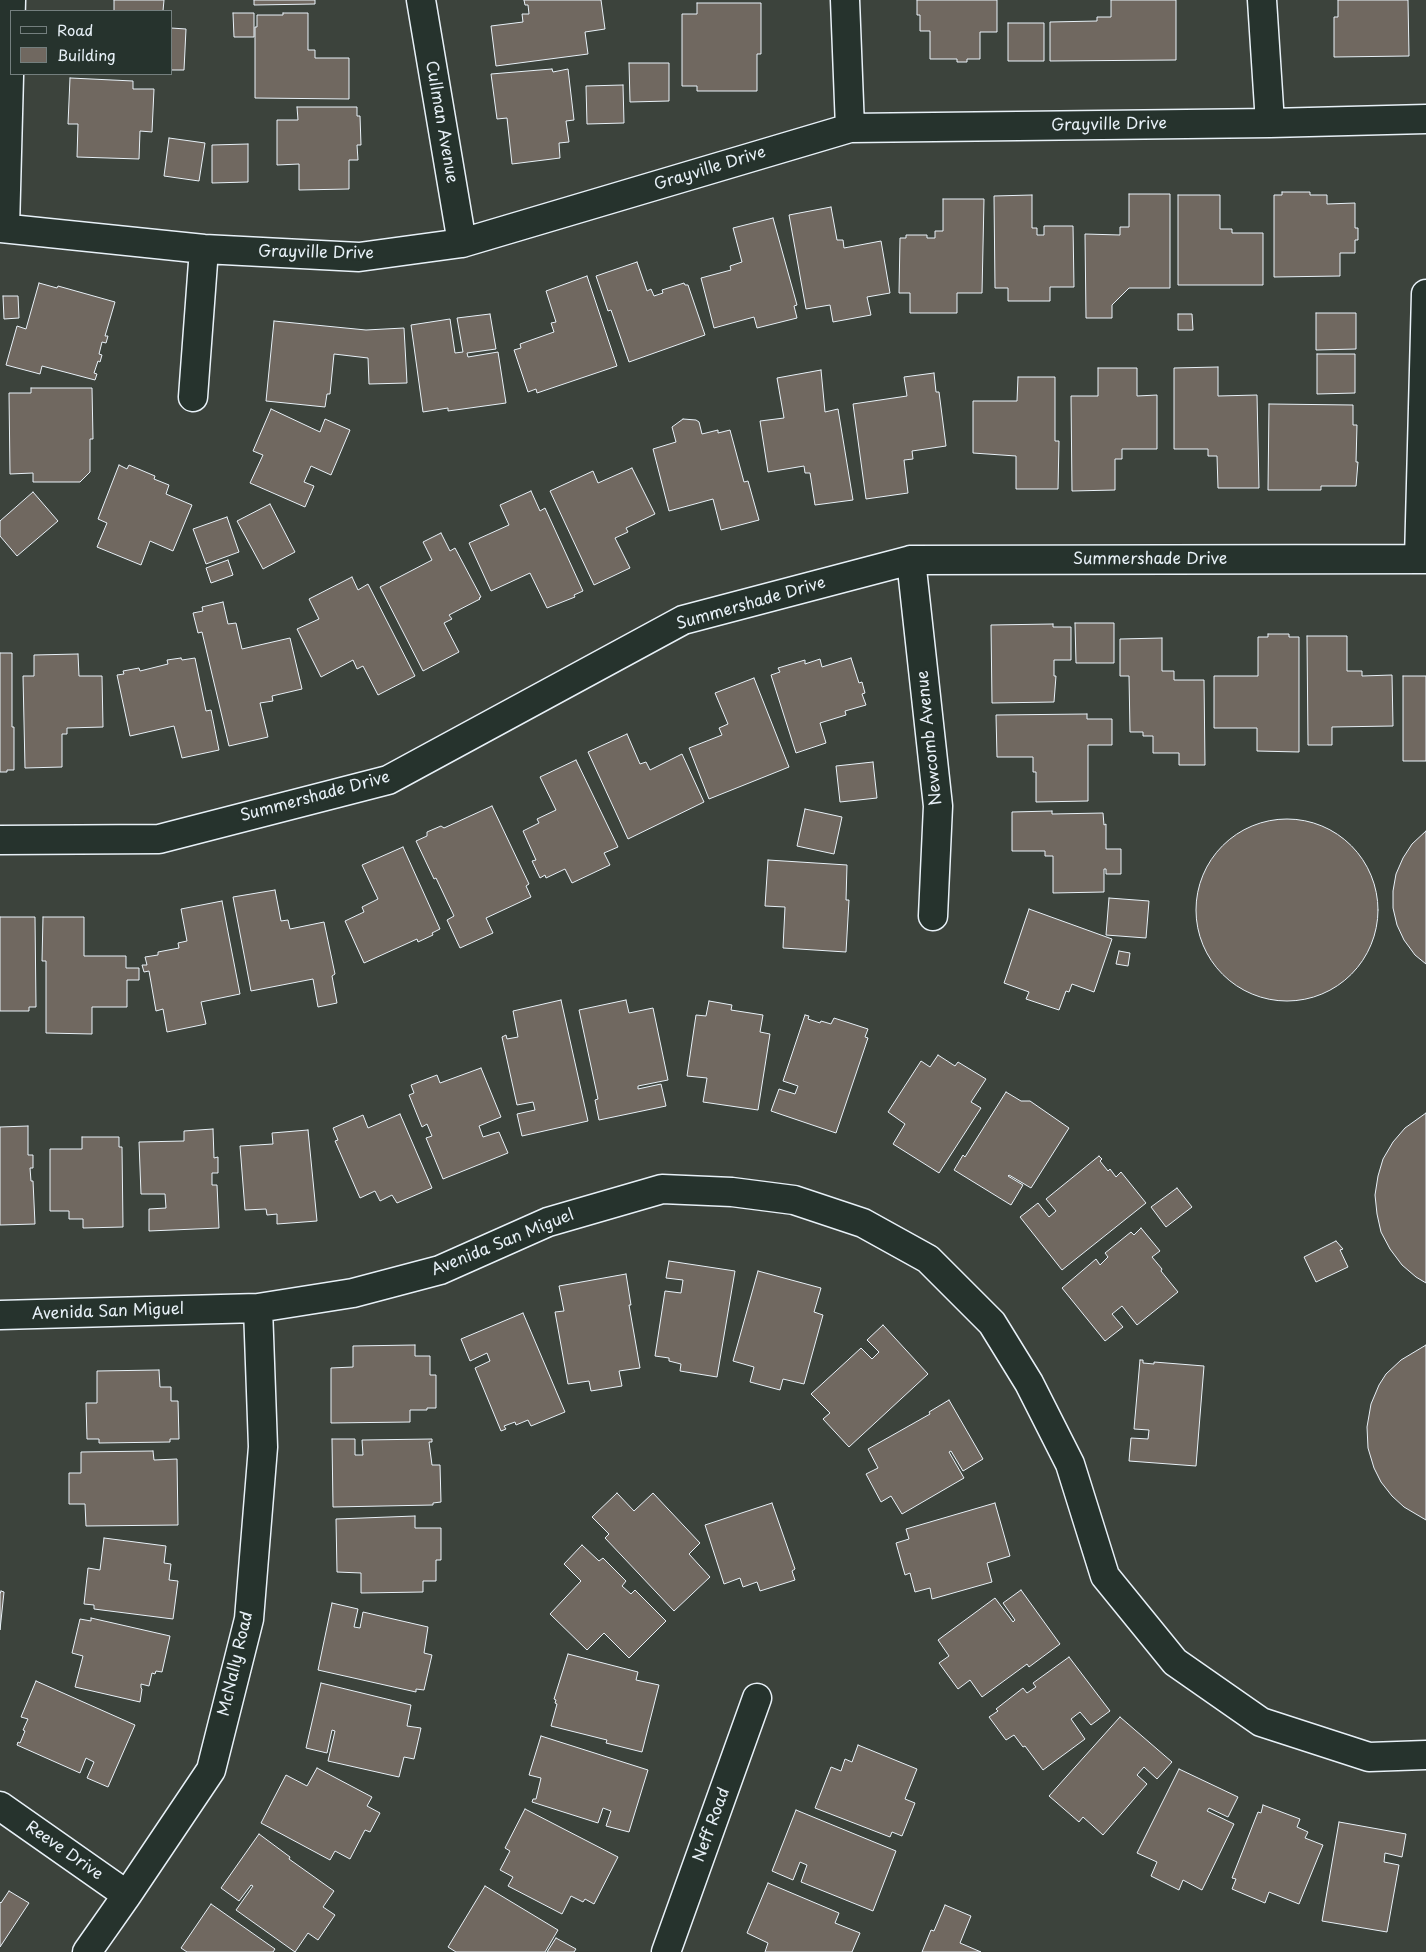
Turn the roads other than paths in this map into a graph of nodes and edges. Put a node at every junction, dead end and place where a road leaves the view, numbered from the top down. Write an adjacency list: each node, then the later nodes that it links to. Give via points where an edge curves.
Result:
1 (421, 0): 9 (street, Cullman Avenue)
2 (845, 0): 7 (street)
3 (1262, 0): 6 (street)
4 (10, 25): 8 (street)
5 (1426, 119): 6 (street, Grayville Drive)
6 (1270, 123): 7 (street, Grayville Drive)
7 (850, 128): 9 (street, Grayville Drive)
8 (2, 228): 10 (street, Grayville Drive)
9 (462, 243): 10 (street, Grayville Drive, via 359,257)
10 (204, 249): 12 (street)
11 (1426, 294): 13 (street)
12 (193, 397)
13 (1423, 559): 14 (street, Summershade Drive)
14 (911, 560): 15 (street, Summershade Drive, via 683,620 388,780 159,839); 16 (street, Newcomb Avenue, via 938,806)
15 (0, 840)
16 (933, 916)
17 (258, 1308): 18 (street, Avenida San Miguel); 20 (street, Avenida San Miguel, via 353,1293 440,1270 548,1222 662,1189 732,1192 794,1200 862,1223 928,1259 992,1323 1030,1383 1070,1464 1105,1576 1175,1662 1262,1722 1369,1757); 22 (street, McNally Road, via 263,1447 249,1619 211,1770)
18 (0, 1315)
19 (757, 1698): 24 (street, Neff Road)
20 (1426, 1755)
21 (0, 1806): 22 (street, Reeve Drive)
22 (127, 1895): 23 (street, McNally Road)
23 (87, 1952)
24 (666, 1952)

